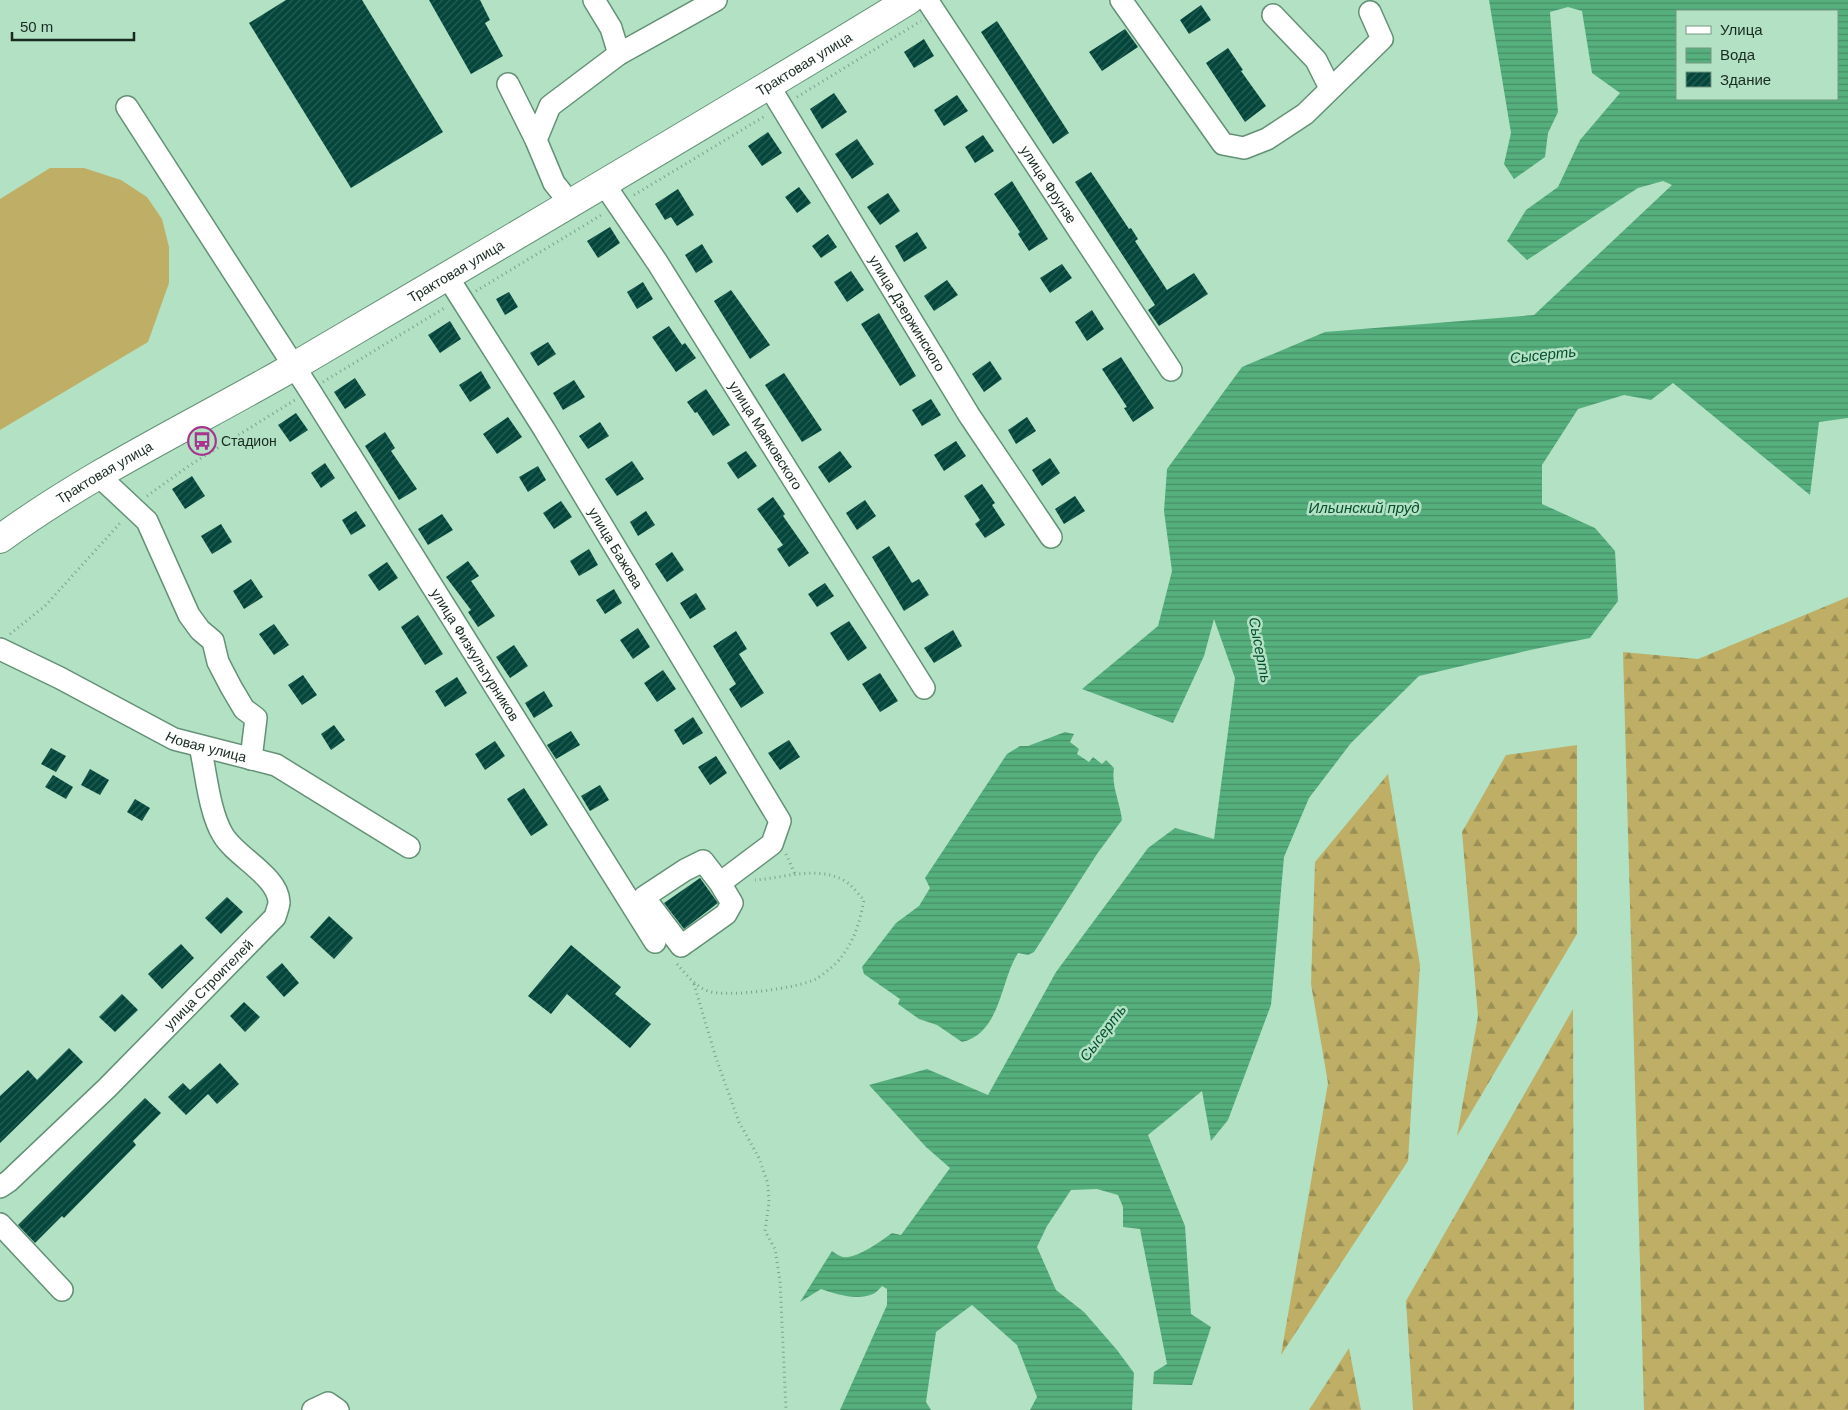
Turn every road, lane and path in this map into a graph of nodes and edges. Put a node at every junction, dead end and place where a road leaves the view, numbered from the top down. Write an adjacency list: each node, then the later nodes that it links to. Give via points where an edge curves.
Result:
1 (594, 0): 8 (street, via 611,28)
2 (716, 0): 8 (street)
3 (909, 0): 10 (main road, Трактовая улица)
4 (927, 0): 18 (street, улица Фрунзе)
5 (1121, 0): 11 (street, via 1223,144 1244,148 1267,139 1305,114)
6 (1370, 12): 11 (street, via 1382,39)
7 (1273, 15): 11 (street, via 1316,60)
8 (618, 54): 13 (street, via 550,106)
9 (508, 84): 13 (street)
10 (769, 86): 14 (main road, Трактовая улица); 20 (street, улица Дзержинского, via 969,415)
11 (1330, 88)
12 (127, 107): 17 (street, улица Физкультурников)
13 (536, 140): 15 (street, via 554,184)
14 (604, 184): 15 (main road, Трактовая улица); 23 (street, улица Маяковского, via 657,262)
15 (570, 203): 16 (main road, Трактовая улица)
16 (447, 276): 17 (main road, Трактовая улица); 27 (street, улица Бажова, via 544,429 780,821 772,844)
17 (294, 366): 19 (main road, Трактовая улица); 28 (street, улица Физкультурников)
18 (1171, 370)
19 (99, 476): 21 (main road, Трактовая улица, via 46,506); 25 (street, via 147,521 189,615 213,641 218,662 231,687 244,709 256,718)
20 (1051, 536)
21 (0, 538)
22 (0, 649): 24 (street, Новая улица, via 174,739)
23 (924, 688)
24 (200, 746): 25 (street, Новая улица); 30 (street, улица Строителей, via 216,818 223,835 239,854 264,874 275,890 279,902 275,917 107,1088)
25 (251, 759): 26 (street, Новая улица, via 276,765)
26 (409, 847)
27 (724, 880): 29 (path, via 822,874 847,883 864,900 857,930 842,958 817,979 792,987 745,992 709,992)
28 (655, 942): 29 (path)
29 (694, 984): 35 (path, via 739,1122 759,1158 768,1184 765,1231 775,1249 780,1280)
30 (0, 1187)
31 (0, 1224): 32 (street)
32 (62, 1290)
33 (314, 1410): 34 (street, via 328,1403)
34 (338, 1410)
35 (786, 1410)

